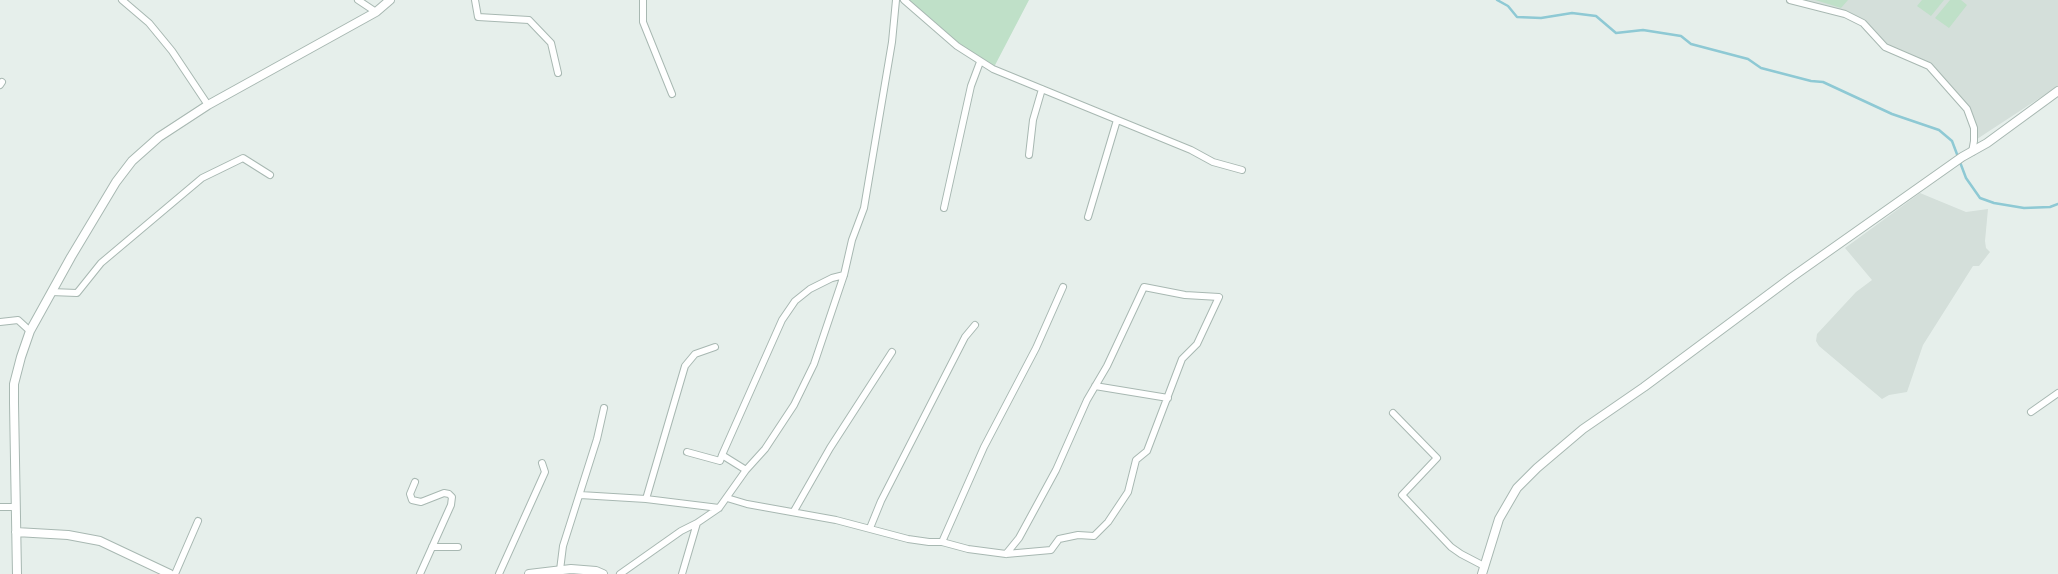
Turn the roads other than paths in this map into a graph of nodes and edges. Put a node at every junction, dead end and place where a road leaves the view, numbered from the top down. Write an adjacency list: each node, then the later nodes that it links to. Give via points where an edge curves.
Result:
1 (122, 0): 15 (street, via 149,23 172,51)
2 (358, 0): 9 (street)
3 (390, 0): 9 (street)
4 (475, 0): 11 (street, via 478,17 529,20 551,43)
5 (643, 0): 14 (street, via 643,22)
6 (896, 0): 23 (street, via 892,42 864,208 852,240)
7 (904, 0): 10 (street, via 957,46)
8 (1790, 0): 17 (street, via 1845,14 1863,23 1885,47 1929,66 1967,109 1974,128)
9 (376, 12): 15 (street)
10 (980, 62): 12 (street); 21 (street, via 967,101)
11 (558, 73)
12 (1042, 89): 16 (street); 18 (street, via 1033,120)
13 (2058, 91): 17 (street)
14 (672, 94)
15 (208, 105): 25 (street, via 159,137 132,161 116,182)
16 (1117, 120): 19 (street, via 1191,150 1213,162); 22 (street)
17 (1972, 152): 58 (street, via 1792,277 1583,429 1543,463 1517,488 1499,519)
18 (1029, 155)
19 (1242, 170)
20 (270, 175): 25 (street, via 243,158 202,178 101,263 77,293)
21 (944, 208)
22 (1088, 217)
23 (844, 275): 38 (street, via 810,289 795,301 782,320); 40 (street, via 814,364 794,405 765,449)
24 (1063, 287): 53 (street, via 1036,348 984,447)
25 (51, 292): 28 (street)
26 (0, 322): 28 (street, via 18,320)
27 (975, 325): 51 (street, via 965,337 881,501)
28 (30, 331): 46 (street, via 20,357 14,384)
29 (715, 347): 44 (street, via 695,354 685,366)
30 (892, 352): 48 (street, via 830,448)
31 (1095, 386): 33 (street); 33 (street, via 1144,287 1185,295 1219,297 1197,344 1182,359); 56 (street, via 1086,400 1056,470 1019,538)
32 (2058, 393): 35 (street)
33 (1168, 398): 56 (street, via 1147,451 1136,460 1128,492 1108,522 1094,536 1078,535 1059,539 1051,550)
34 (604, 408): 42 (street)
35 (2031, 412)
36 (1393, 413): 58 (street, via 1437,458 1402,495 1451,547)
37 (687, 452): 38 (street, via 720,461)
38 (722, 455): 40 (street)
39 (542, 463): 63 (street, via 545,472)
40 (746, 470): 43 (street)
41 (415, 482): 54 (street, via 410,494 412,500 421,502 444,493 452,497 451,505)
42 (580, 495): 44 (street); 57 (street, via 563,546)
43 (727, 498): 47 (street); 48 (street, via 747,504)
44 (646, 499): 47 (street)
45 (0, 507): 46 (street)
46 (15, 507): 52 (street)
47 (719, 508): 50 (street)
48 (794, 511): 51 (street)
49 (198, 521): 61 (street)
50 (697, 523): 66 (street, via 681,531); 67 (street)
51 (870, 528): 53 (street, via 908,538)
52 (16, 532): 59 (street); 60 (street, via 68,535 100,541)
53 (942, 542): 56 (street, via 968,549)
54 (432, 546): 55 (street); 62 (street)
55 (458, 547)
56 (1006, 554)
57 (560, 570): 64 (street); 65 (street, via 596,571)
58 (1483, 570)
59 (17, 574)
60 (170, 574)
61 (175, 574)
62 (420, 574)
63 (499, 574)
64 (529, 574)
65 (603, 574)
66 (620, 574)
67 (682, 574)

